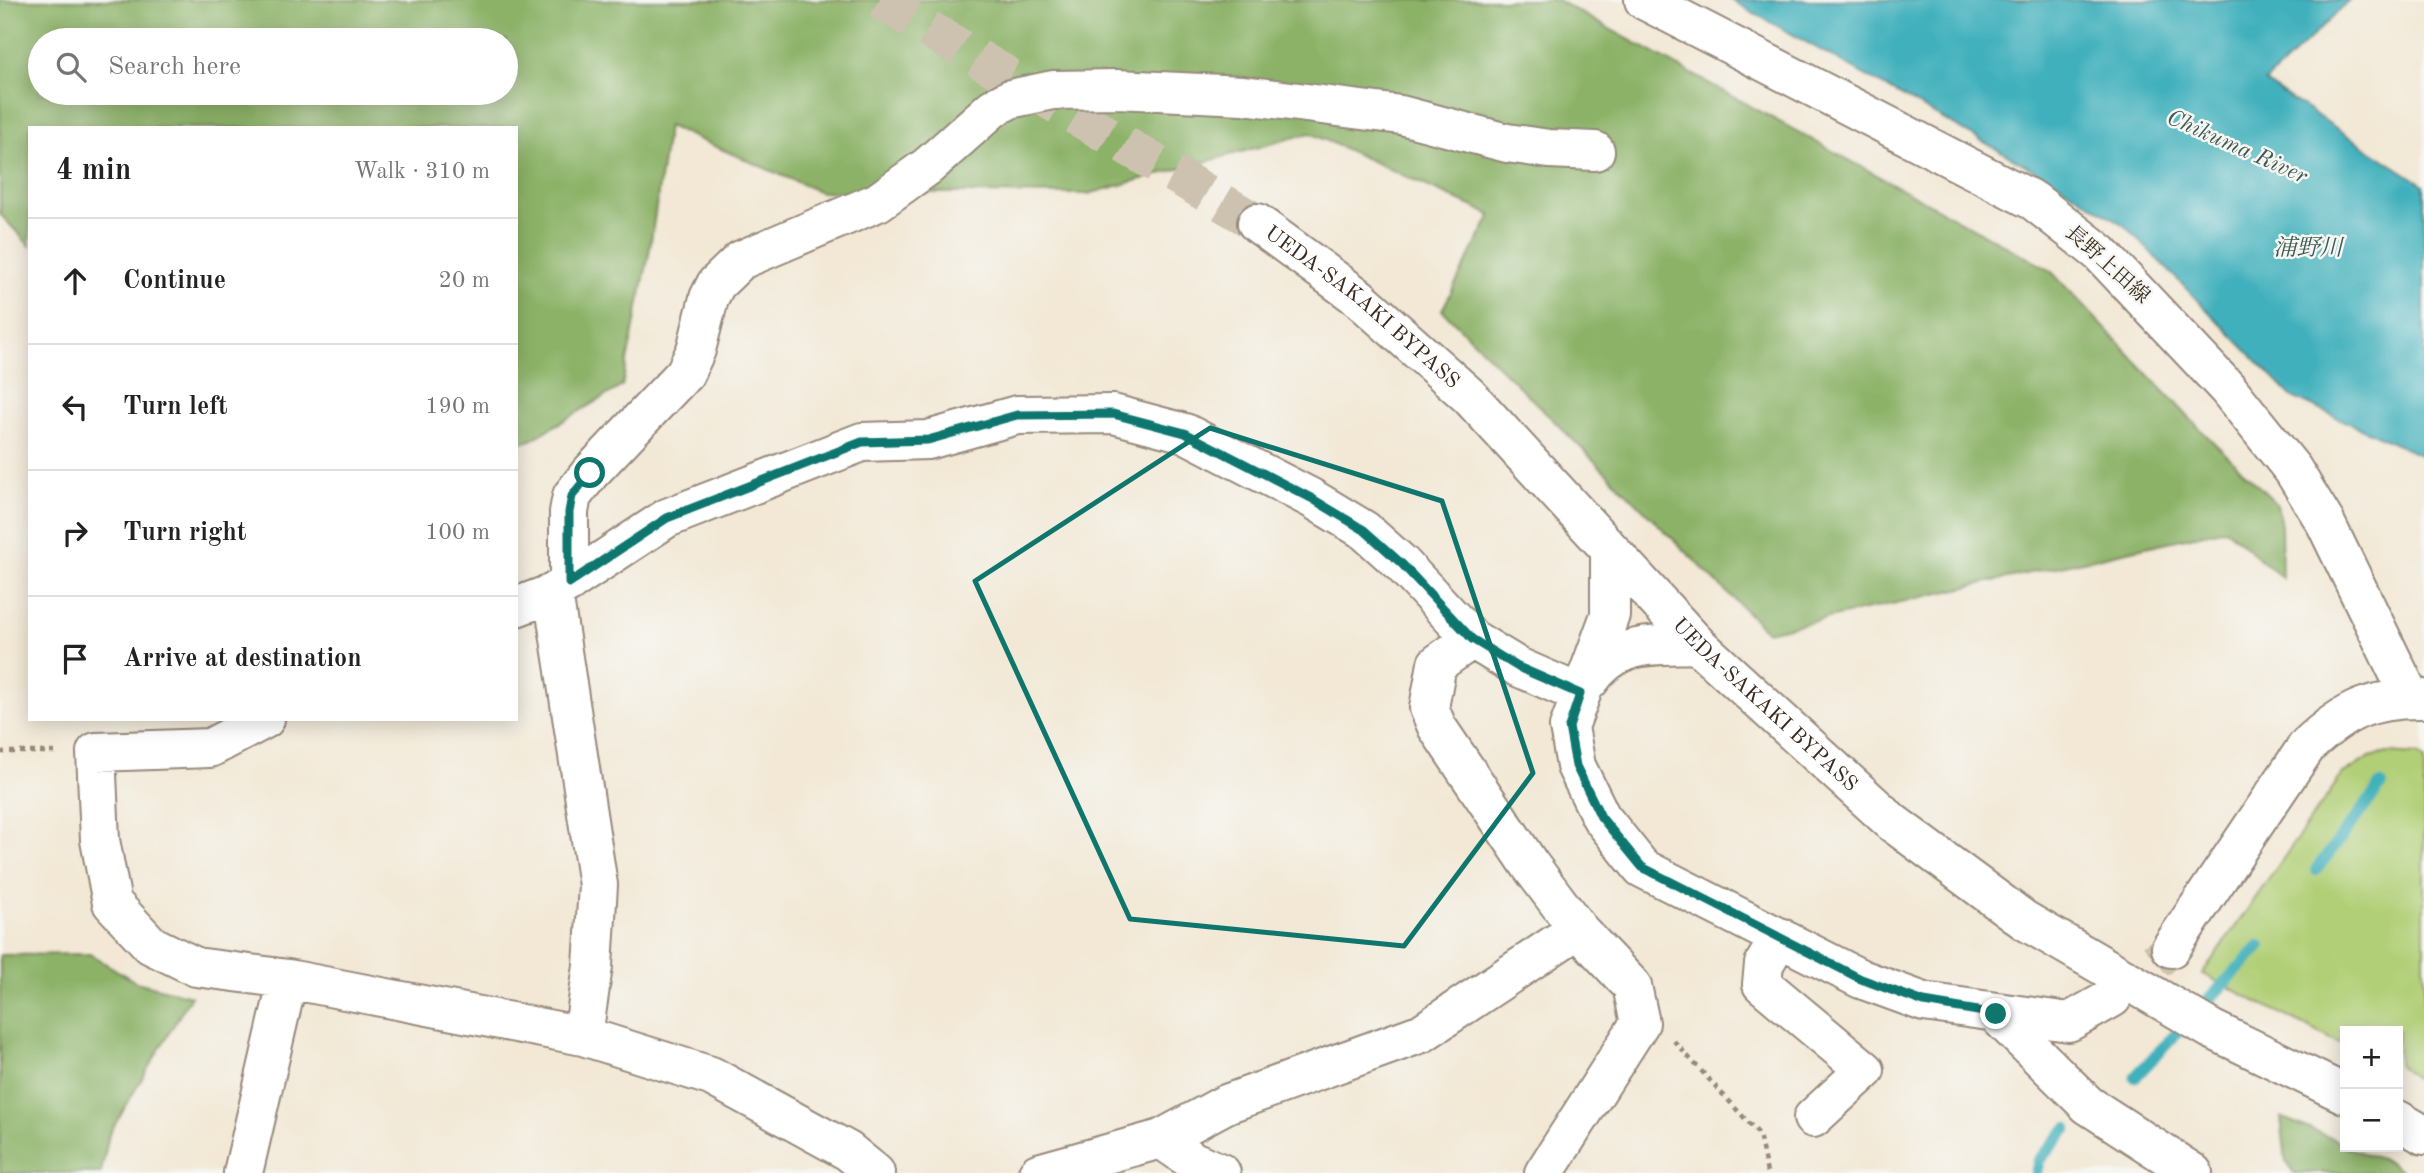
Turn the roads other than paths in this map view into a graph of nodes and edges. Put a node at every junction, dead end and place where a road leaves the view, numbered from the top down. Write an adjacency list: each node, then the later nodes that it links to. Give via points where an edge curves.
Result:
1 (1644, 0): 10 (main road, 長野上田線, via 2034,201 2100,253 2220,379 2293,470)
2 (1595, 150): 5 (main road, via 1517,144 1402,115 1243,95 1053,90 1010,99 878,202 741,260 716,284 685,373 572,496)
3 (1257, 223): 4 (main road, UEDA-SAKAKI BYPASS, via 1358,297 1469,396)
4 (1610, 551): 8 (main road, UEDA-SAKAKI BYPASS); 9 (main road, via 1610,615)
5 (561, 588): 6 (main road); 7 (main road, via 667,518 862,442 928,440 1017,415 1113,414 1185,433 1364,530); 18 (main road, via 598,885)
6 (518, 606)
7 (1472, 639): 9 (main road, via 1518,667); 12 (main road, via 1437,664 1429,708 1437,727)
8 (1697, 645): 9 (main road, via 1620,650 1602,662); 19 (main road, UEDA-SAKAKI BYPASS, via 1892,823 2024,920 2211,1029)
9 (1580, 694): 13 (main road, via 1569,727 1576,766 1609,827 1642,867)
10 (2418, 699): 14 (main road, via 2382,700 2353,710 2307,746)
11 (261, 721): 15 (main road, via 210,748 96,752 100,840 112,903 151,945 196,967)
12 (1578, 929): 23 (main road, via 1422,1033 1226,1104); 28 (main road, via 1632,986 1640,1023)
13 (1780, 937): 17 (main road, via 1861,979 1924,1002); 20 (main road, via 1764,964 1762,984 1865,1070)
14 (2171, 948)
15 (288, 979): 18 (main road); 24 (main road)
16 (2112, 998): 17 (main road, via 2068,1022)
17 (1996, 1014): 29 (main road, via 2088,1105)
18 (583, 1036): 25 (main road, via 711,1076 848,1151)
19 (2340, 1092)
20 (1813, 1118)
21 (2403, 1123): 22 (main road)
22 (2424, 1135)
23 (1161, 1139): 26 (main road); 27 (main road, via 1193,1161)
24 (243, 1173)
25 (874, 1173)
26 (1038, 1173)
27 (1222, 1173)
28 (1544, 1173)
29 (2193, 1173)

